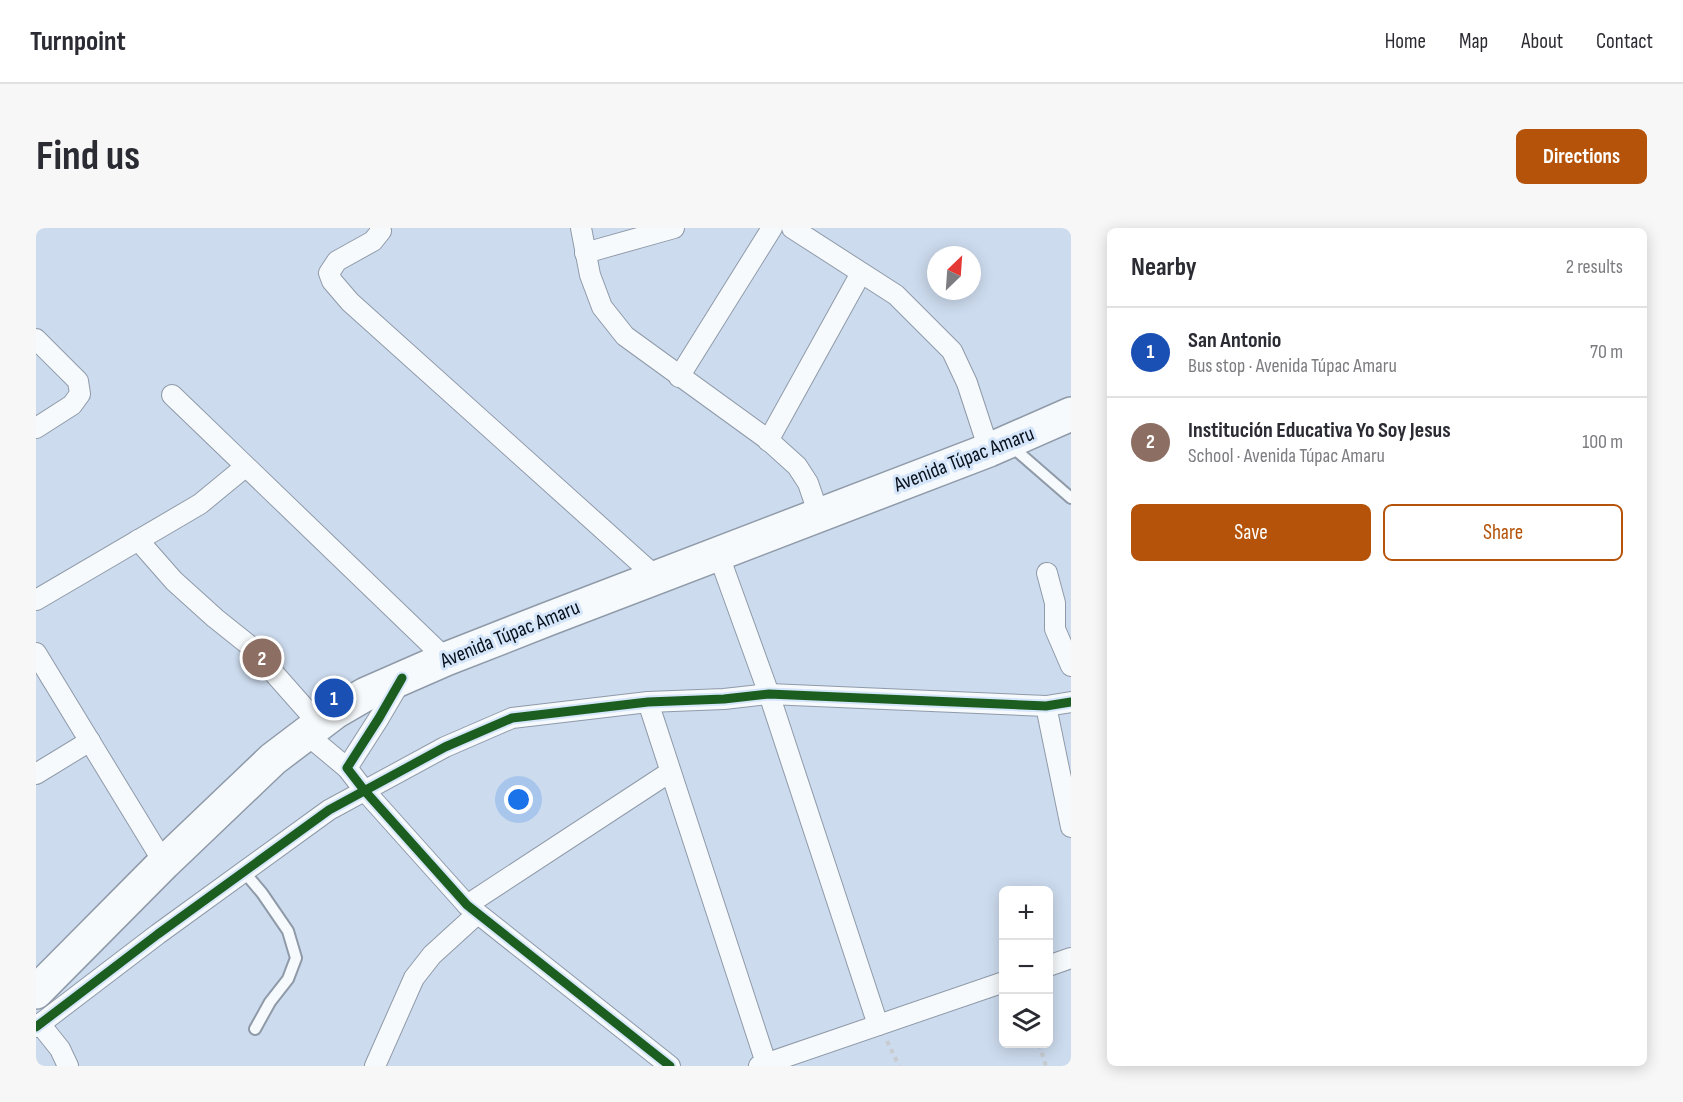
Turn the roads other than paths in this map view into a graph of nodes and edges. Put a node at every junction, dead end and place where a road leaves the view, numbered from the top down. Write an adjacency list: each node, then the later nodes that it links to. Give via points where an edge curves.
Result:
1 (380, 228): 21 (street, via 373,242 337,261 329,273 332,281 350,302)
2 (581, 228): 6 (street)
3 (674, 228): 6 (street)
4 (772, 228): 9 (street)
5 (792, 228): 7 (street)
6 (585, 253): 9 (street, via 602,307 625,336)
7 (861, 273): 13 (street); 14 (street, via 896,295 952,351)
8 (36, 339): 12 (street, via 78,381 80,394 72,405)
9 (679, 377): 13 (street)
10 (172, 395): 15 (street)
11 (1071, 414): 14 (highway, Avenida Túpac Amaru)
12 (36, 428)
13 (768, 441): 17 (street, via 797,466 808,483)
14 (999, 447): 16 (lane); 17 (highway, Avenida Túpac Amaru)
15 (245, 466): 18 (street, via 200,504); 24 (street)
16 (1071, 498)
17 (819, 515): 19 (highway, Avenida Túpac Amaru)
18 (138, 540): 22 (street); 31 (street, via 174,581 250,646)
19 (717, 553): 21 (highway, Avenida Túpac Amaru); 27 (street)
20 (1047, 573): 25 (street, via 1054,603 1054,629)
21 (656, 577): 24 (highway, Avenida Túpac Amaru)
22 (36, 600)
23 (36, 653): 32 (street)
24 (446, 659): 26 (highway, Avenida Túpac Amaru)
25 (1071, 666)
26 (402, 678): 31 (highway, Avenida Túpac Amaru, via 366,694); 33 (street)
27 (770, 694): 28 (street); 30 (street); 45 (street)
28 (648, 702): 34 (street); 36 (street, via 512,717)
29 (1071, 702): 30 (street)
30 (1046, 706): 37 (street)
31 (312, 728): 33 (street); 38 (highway, Avenida Túpac Amaru, via 273,759)
32 (90, 741): 35 (street); 38 (street)
33 (347, 768): 36 (street)
34 (670, 772): 40 (street); 47 (street)
35 (36, 774)
36 (364, 790): 39 (street, via 330,810); 40 (street)
37 (1071, 827)
38 (164, 863): 44 (highway, Avenida Túpac Amaru)
39 (245, 873): 44 (street); 46 (lane, via 288,931 296,958 288,979)
40 (472, 909): 49 (street, via 414,978); 50 (street)
41 (1071, 958): 42 (street)
42 (1053, 964)
43 (999, 984): 45 (street)
44 (37, 1014): 48 (street)
45 (878, 1025): 47 (street)
46 (255, 1029)
47 (762, 1065)
48 (68, 1066)
49 (375, 1066)
50 (670, 1066)

